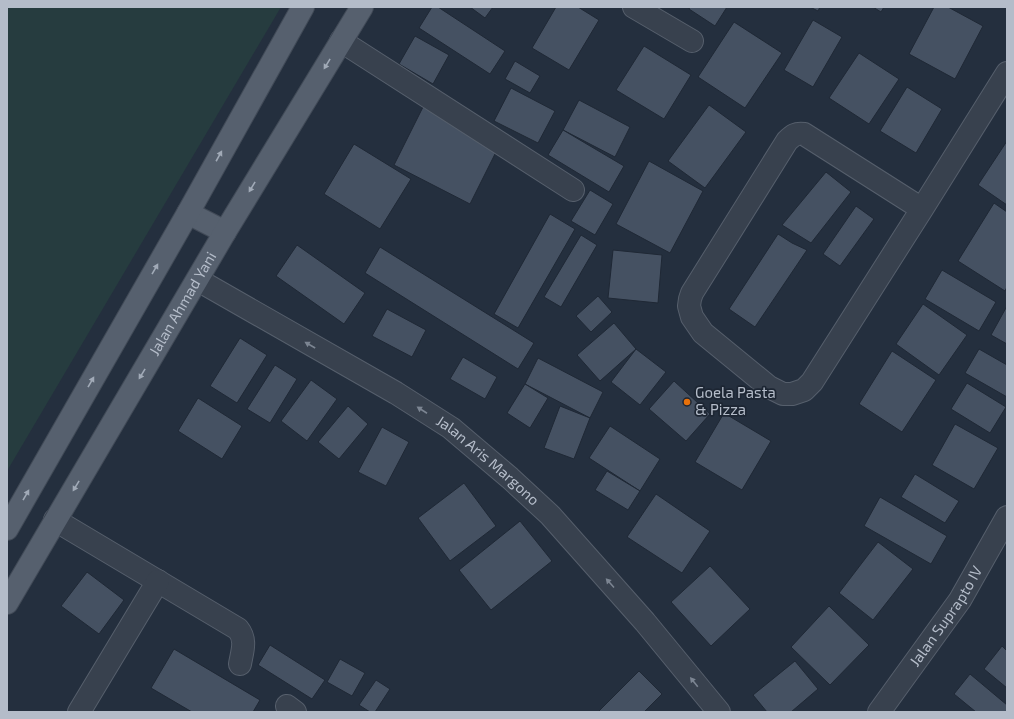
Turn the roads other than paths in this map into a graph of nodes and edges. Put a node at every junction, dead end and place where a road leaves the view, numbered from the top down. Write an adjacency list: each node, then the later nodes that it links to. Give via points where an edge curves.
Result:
1 (303, 7): 9 (main road, one-way to 1)
2 (362, 7): 4 (main road, Jalan Ahmad Yani)
3 (634, 7): 5 (street)
4 (341, 41): 7 (street); 10 (main road, Jalan Ahmad Yani, one-way to 10)
5 (692, 41)
6 (1007, 72): 8 (street)
7 (573, 190)
8 (922, 209): 8 (street, via 812,382 804,390 783,394 769,387 703,333 692,317 689,306 692,293 787,141 794,134 804,134)
9 (188, 213): 10 (main road); 14 (main road, one-way to 9)
10 (225, 232): 11 (main road, Jalan Ahmad Yani)
11 (198, 280): 13 (main road, Jalan Ahmad Yani, one-way to 13); 19 (street, Jalan Aris Margono, one-way to 11, via 646,622 550,515 451,428 396,393)
12 (1007, 517): 20 (street, Jalan Suprapto IV, via 960,600)
13 (56, 520): 15 (street); 16 (main road, Jalan Ahmad Yani)
14 (7, 529)
15 (158, 581): 17 (street, via 238,629 243,638); 18 (street)
16 (7, 603)
17 (240, 664)
18 (79, 712)
19 (719, 712)
20 (879, 712)

